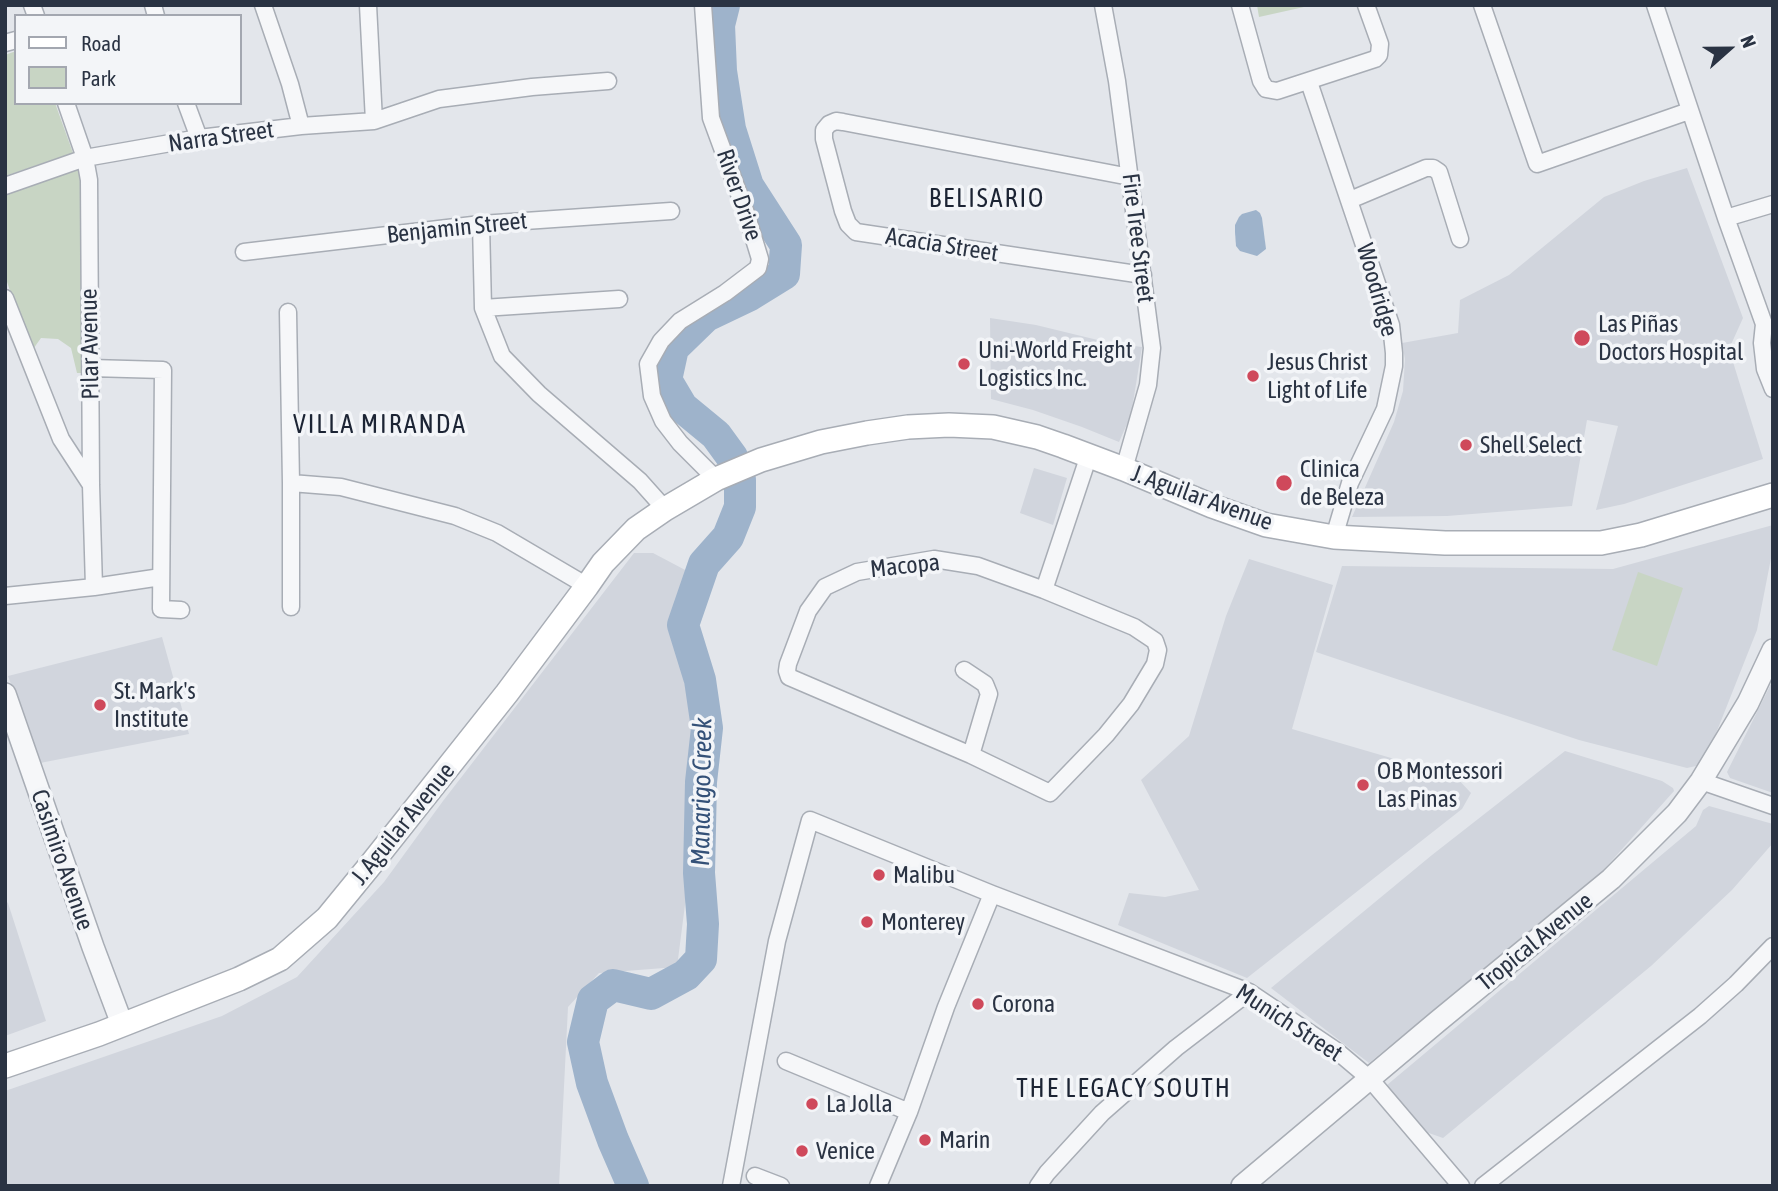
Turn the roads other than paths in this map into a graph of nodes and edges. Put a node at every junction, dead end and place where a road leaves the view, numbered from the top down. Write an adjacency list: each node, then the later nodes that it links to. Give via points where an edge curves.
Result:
1 (263, 5): 15 (street)
2 (368, 5): 14 (street)
3 (703, 5): 37 (street, River Drive, via 711,118 760,259 758,268 680,321 648,364 652,396 663,421 680,443)
4 (1103, 5): 18 (street, Fire Tree Street)
5 (1240, 5): 10 (street, via 1266,89 1276,92)
6 (1366, 5): 10 (street, via 1380,55)
7 (1482, 5): 13 (street, via 1537,164)
8 (1655, 5): 13 (street)
9 (608, 81): 14 (street, Narra Street, via 439,99)
10 (1309, 82): 20 (street, Woodridge)
11 (67, 105): 17 (street, Pilar Avenue)
12 (187, 105): 16 (street)
13 (1689, 111): 23 (street)
14 (374, 121): 15 (street, Narra Street)
15 (301, 126): 16 (street, Narra Street)
16 (198, 138): 17 (street, Narra Street)
17 (85, 158): 19 (street, Narra Street); 33 (street, Pilar Avenue)
18 (1130, 177): 27 (street, Fire Tree Street); 27 (street, Acacia Street, via 843,122 836,121 824,130 843,211 856,232)
19 (5, 186)
20 (1350, 200): 25 (street, via 1433,168 1439,172); 42 (street, Woodridge, via 1391,325 1394,366 1385,409 1350,483)
21 (1773, 204): 23 (street)
22 (671, 211): 24 (street, Benjamin Street)
23 (1726, 218): 32 (street)
24 (481, 224): 26 (street, Benjamin Street); 30 (street)
25 (1460, 239)
26 (244, 252)
27 (1143, 275): 36 (street, Fire Tree Street, via 1152,348 1148,385)
28 (5, 298): 39 (street, via 61,439)
29 (619, 299): 30 (street)
30 (483, 308): 41 (street, via 502,356)
31 (288, 312): 38 (street)
32 (1768, 334): 34 (street, via 1765,369)
33 (91, 368): 39 (street, Pilar Avenue); 43 (street, via 163,370)
34 (1773, 389)
35 (1088, 455): 36 (main road, J. Aguilar Avenue); 37 (main road, J. Aguilar Avenue, via 993,427 908,427 821,442); 46 (street)
36 (1124, 469): 42 (main road, J. Aguilar Avenue, via 1266,525)
37 (719, 477): 41 (main road, J. Aguilar Avenue)
38 (291, 484): 44 (street, via 341,487 455,516 497,533); 48 (street)
39 (91, 485): 45 (street, Pilar Avenue)
40 (1773, 495): 42 (main road, J. Aguilar Avenue, via 1601,543)
41 (665, 509): 44 (main road, J. Aguilar Avenue, via 636,529)
42 (1334, 537)
43 (161, 576): 45 (street); 49 (street, via 161,609)
44 (587, 586): 59 (main road, J. Aguilar Avenue, via 327,918 280,959)
45 (94, 587): 47 (street)
46 (1044, 590): 53 (street, Macopa, via 1134,627 1155,641 1155,664 1106,735 1050,793); 53 (street, Macopa, via 978,566 934,559 857,572 825,587 808,611 788,664 789,677)
47 (5, 596)
48 (291, 607)
49 (181, 610)
50 (1773, 650): 54 (street, Tropical Avenue, via 1748,703)
51 (964, 670): 53 (street, via 985,684 989,694)
52 (5, 694): 59 (street, Casimiro Avenue)
53 (971, 755)
54 (1701, 781): 55 (street); 62 (street, Tropical Avenue, via 1677,813 1611,879)
55 (1773, 806)
56 (992, 894): 58 (street, Munich Street); 63 (street); 65 (street, Munich Street, via 810,820 777,940)
57 (1773, 946): 71 (street, via 1700,1016)
58 (1249, 992): 62 (street, Munich Street); 68 (street, via 1102,1113)
59 (122, 1024): 61 (main road, J. Aguilar Avenue)
60 (786, 1061): 63 (street)
61 (5, 1066)
62 (1370, 1079): 69 (street, Tropical Avenue); 70 (street, Munich Street)
63 (909, 1112): 67 (street)
64 (755, 1176): 66 (street)
65 (731, 1186)
66 (781, 1186)
67 (878, 1186)
68 (1038, 1186)
69 (1242, 1186)
70 (1461, 1186)
71 (1483, 1186)

